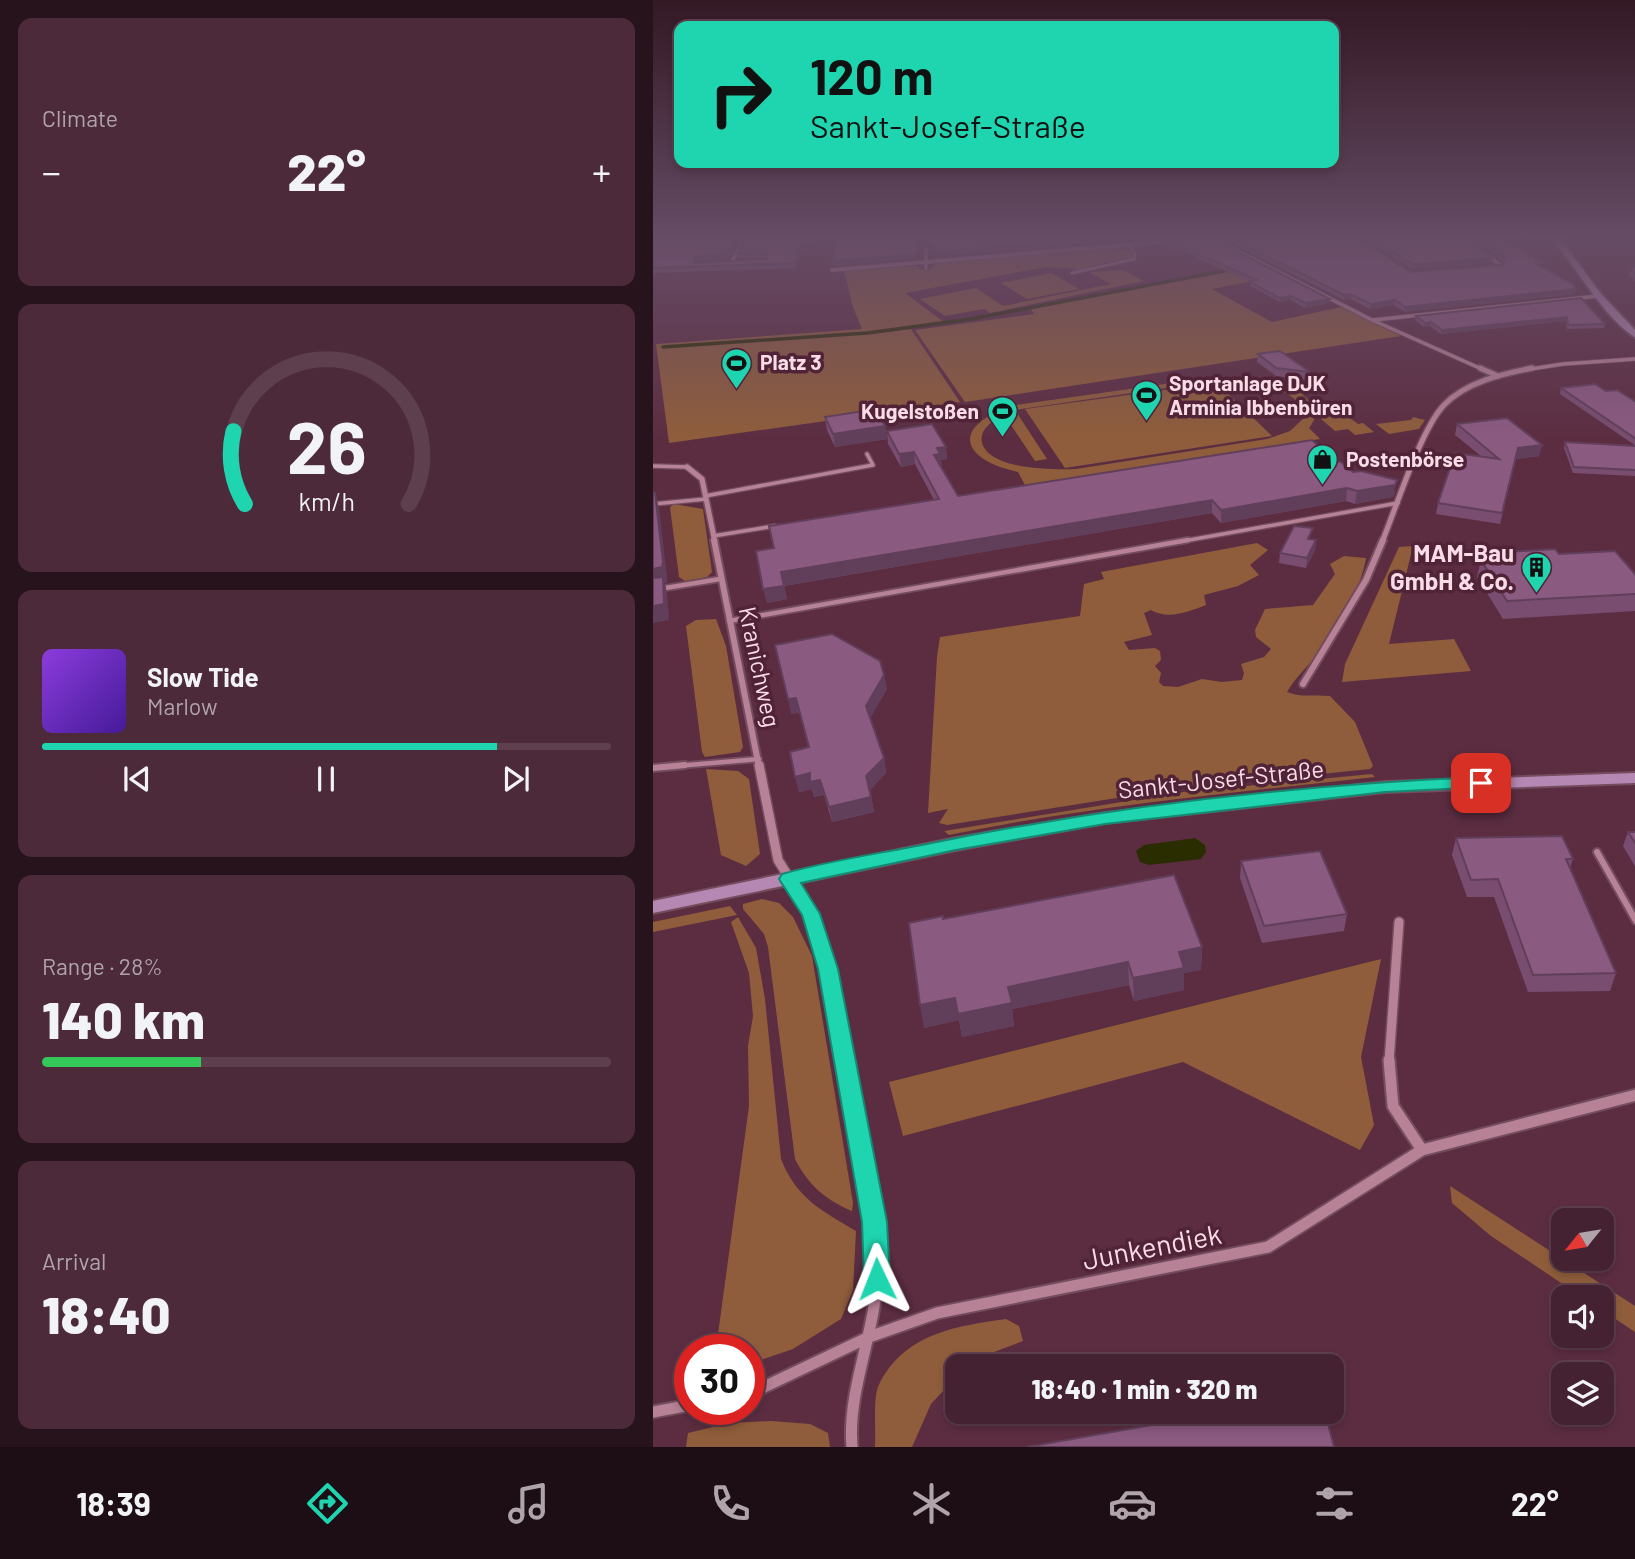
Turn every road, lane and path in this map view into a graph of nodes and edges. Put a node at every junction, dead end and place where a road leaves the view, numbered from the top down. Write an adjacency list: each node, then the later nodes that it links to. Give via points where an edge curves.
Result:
1 (1342, 305): 4 (street)
2 (1517, 305): 4 (street)
3 (1605, 305): 5 (street)
4 (1372, 320): 7 (street)
5 (1635, 336)
6 (1635, 359): 7 (street, via 1547,367)
7 (1498, 377): 12 (street, via 1446,403 1430,425)
8 (867, 454): 11 (lane, via 872,465)
9 (653, 466): 10 (lane)
10 (687, 467): 11 (street, Kranichweg, via 702,479)
11 (705, 497): 13 (lane); 15 (street, Kranichweg)
12 (1398, 503): 18 (lane); 19 (street, via 1366,580)
13 (653, 504)
14 (781, 525): 15 (lane)
15 (713, 536): 16 (street, Kranichweg)
16 (720, 579): 17 (lane); 18 (street, Kranichweg)
17 (653, 590)
18 (729, 621): 20 (street, Kranichweg)
19 (1303, 684)
20 (759, 759): 21 (lane); 24 (street, Kranichweg, via 778,860)
21 (653, 768)
22 (1635, 778): 24 (street, Sankt-Josef-Straße, via 1385,787 1105,818)
23 (1597, 852): 26 (lane)
24 (788, 879): 25 (street, Sankt-Josef-Straße); 30 (street, Kranichweg, via 811,914 820,939 853,1092 875,1222 877,1279)
25 (653, 907)
26 (1635, 921)
27 (1399, 922): 29 (street, via 1389,1060 1393,1106)
28 (1635, 1095): 29 (street, Junkendiek)
29 (1422, 1150): 30 (street, Junkendiek, via 1268,1247 937,1313)
30 (869, 1336): 31 (street, Junkendiek); 34 (street, Kranichweg, via 850,1426)
31 (765, 1386)
32 (674, 1408): 33 (street)
33 (653, 1412)
34 (852, 1447)

